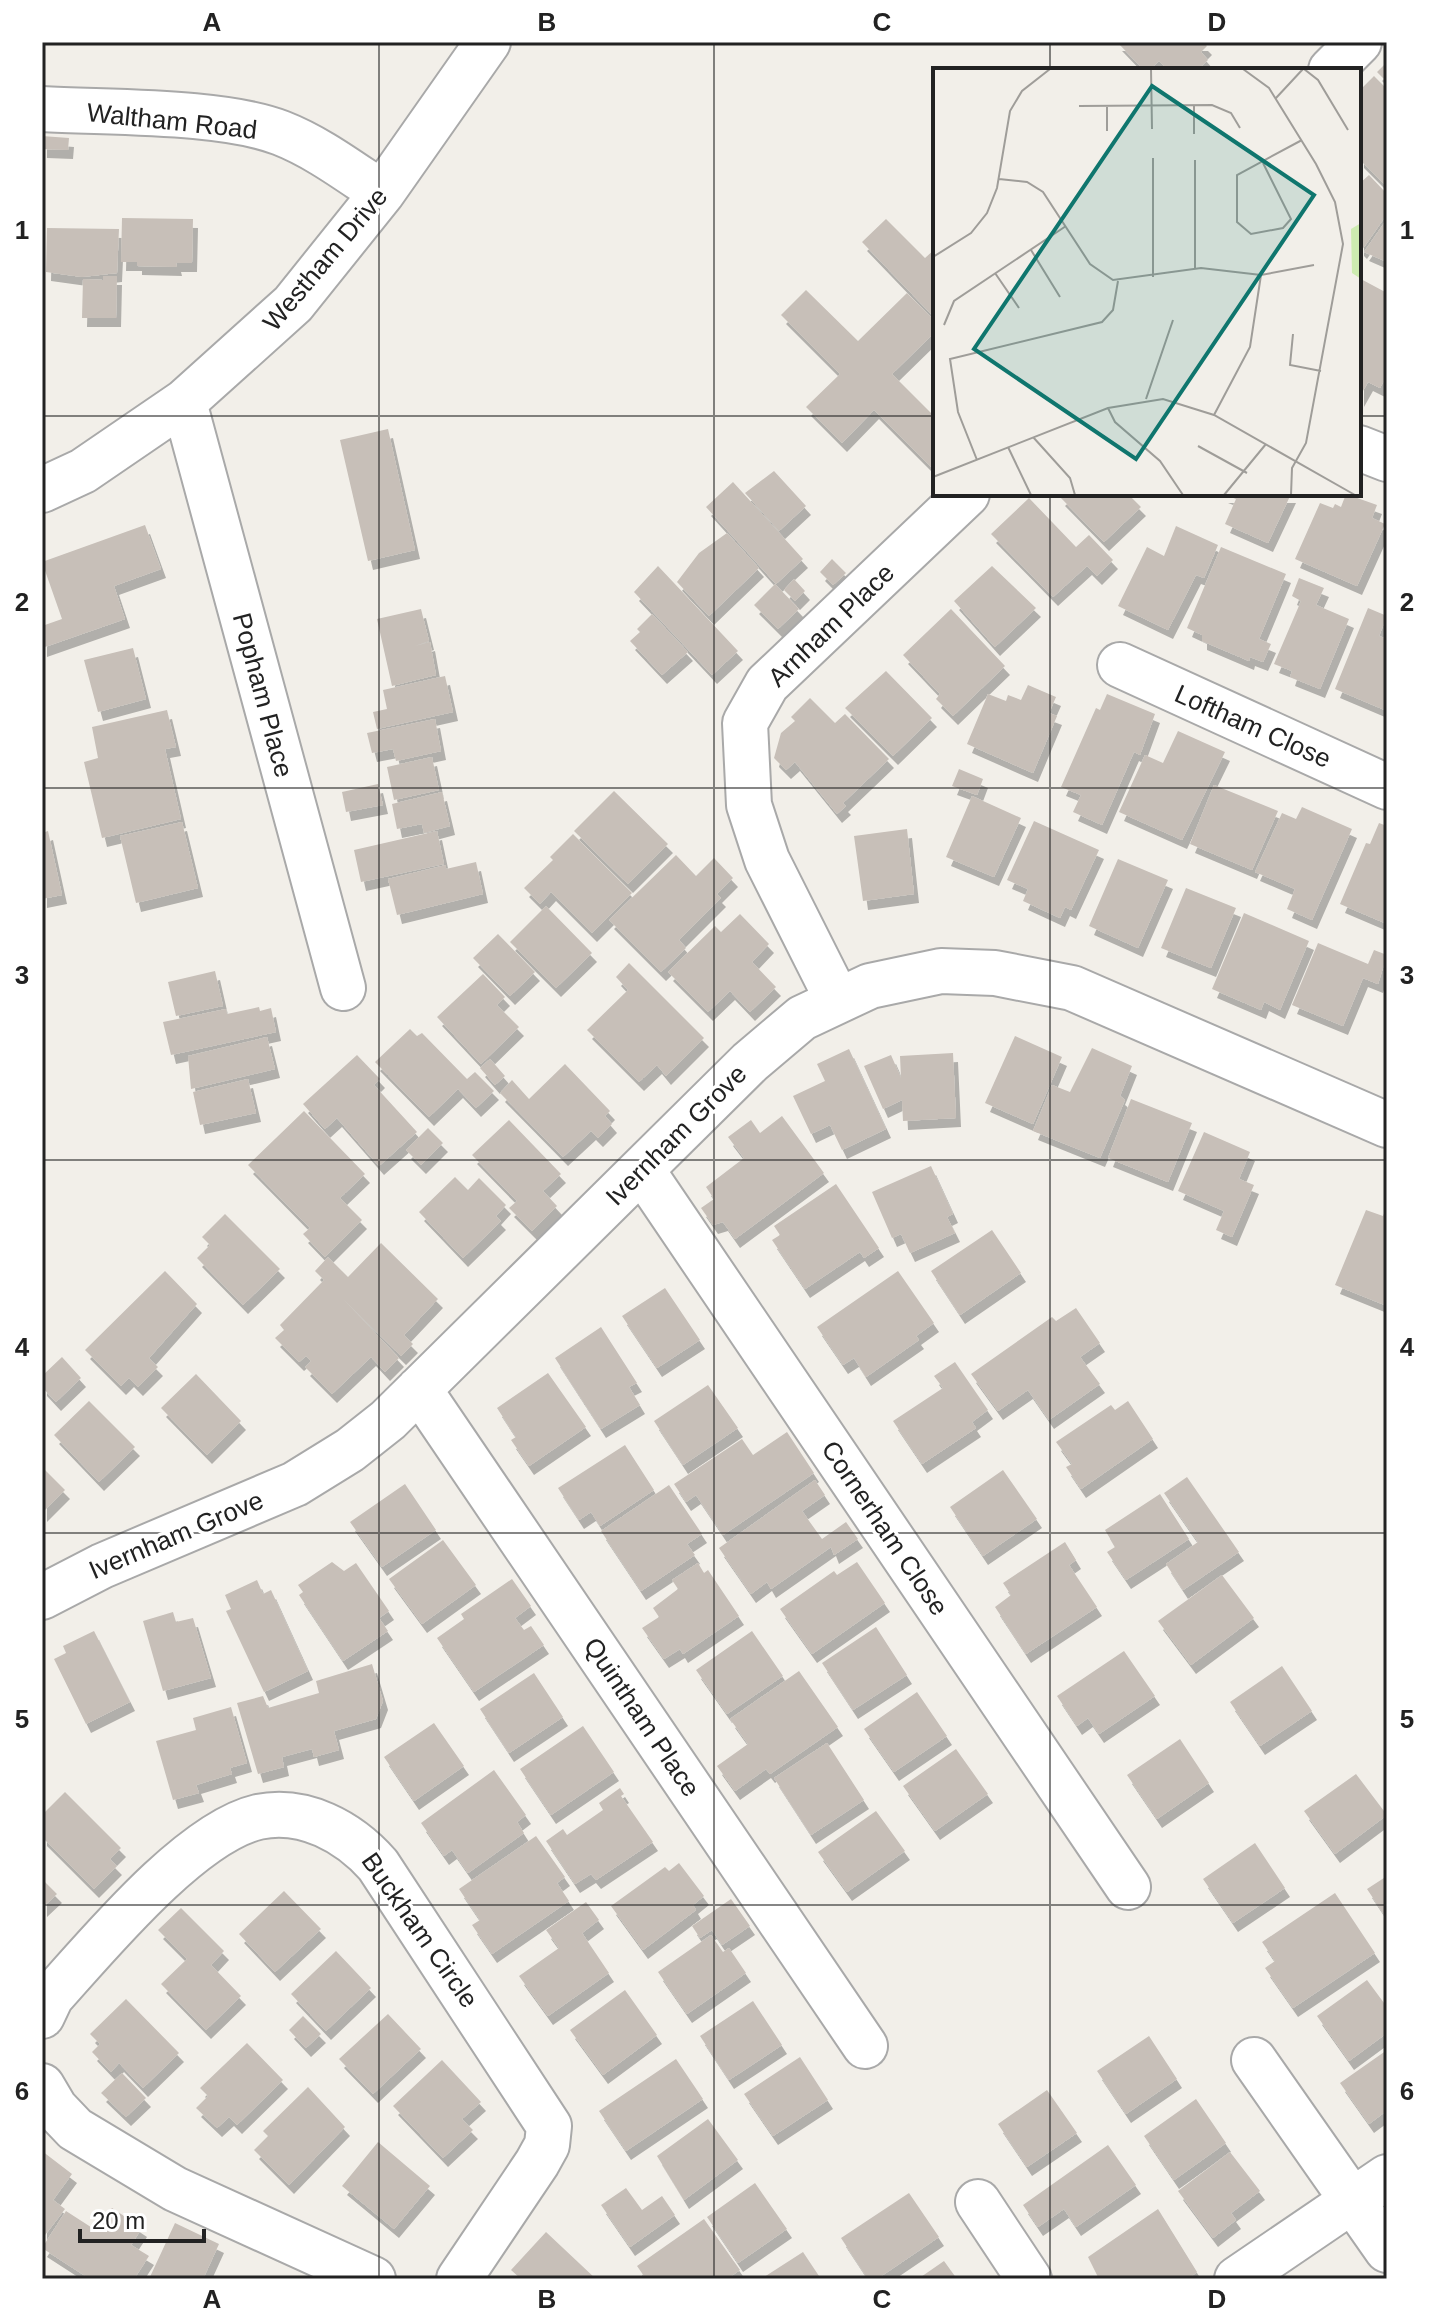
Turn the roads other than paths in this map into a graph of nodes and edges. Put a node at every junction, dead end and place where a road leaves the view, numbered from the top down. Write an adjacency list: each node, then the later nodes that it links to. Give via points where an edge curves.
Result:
1 (488, 42): 5 (street, Westham Drive)
2 (1359, 42): 3 (street)
3 (1333, 68)
4 (42, 109): 5 (street, Waltham Road, via 212,119 279,132)
5 (382, 193): 6 (street, Westham Drive, via 293,304)
6 (184, 402): 9 (street, Westham Drive, via 83,471); 13 (street, Popham Place)
7 (1361, 449): 8 (street)
8 (1387, 459)
9 (42, 490)
10 (965, 496): 14 (street, Arnham Place, via 767,684 745,723 749,805 762,846)
11 (1120, 665): 12 (street, Loftham Close)
12 (1387, 787)
13 (343, 988)
14 (838, 1001): 15 (street, Ivernham Grove, via 870,986 941,971 995,973 1072,988); 16 (street, Ivernham Grove, via 802,1018 750,1062)
15 (1383, 1111)
16 (642, 1170): 17 (street, Ivernham Grove); 19 (street, Cornerham Close)
17 (419, 1389): 18 (street, Ivernham Grove, via 350,1450 295,1484); 21 (street, Quintham Place)
18 (42, 1597)
19 (1128, 1887)
20 (42, 2016): 28 (street, Buckham Circle, via 51,1997 145,1894 226,1830 260,1817 294,1817 321,1822 357,1841 378,1865 549,2126 537,2163)
21 (865, 2046)
22 (1254, 2060): 24 (street)
23 (42, 2086): 27 (street, via 75,2129 163,2182)
24 (1370, 2188): 26 (street); 30 (street)
25 (978, 2202): 29 (street)
26 (1387, 2250)
27 (373, 2279)
28 (459, 2279)
29 (1029, 2279)
30 (1237, 2279)

